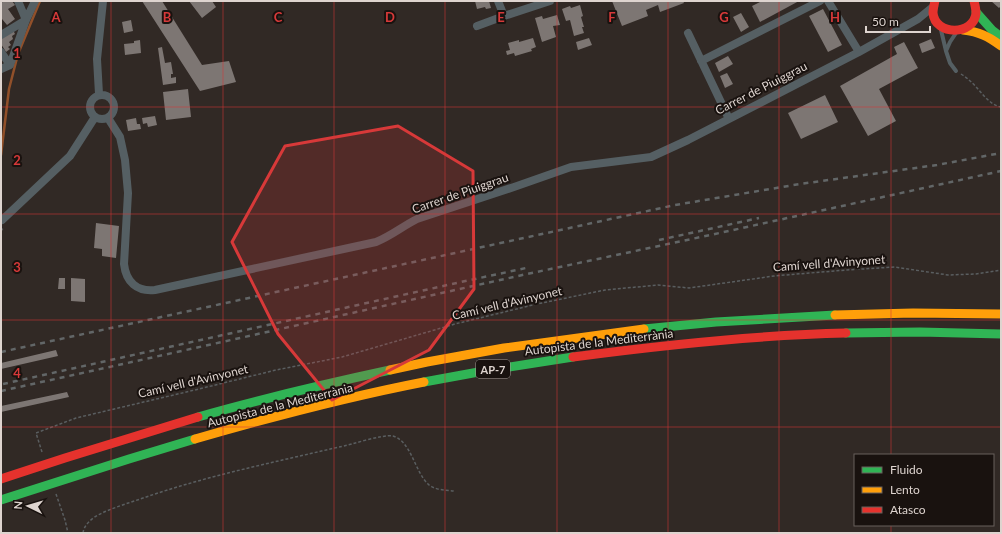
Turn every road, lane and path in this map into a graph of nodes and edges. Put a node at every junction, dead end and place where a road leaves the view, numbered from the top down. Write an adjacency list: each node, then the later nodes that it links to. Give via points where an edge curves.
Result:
1 (18, 1): 13 (street)
2 (35, 1): 13 (street)
3 (103, 1): 28 (street, via 97,59)
4 (498, 1): 11 (street)
5 (550, 1): 11 (street)
6 (820, 1): 24 (street)
7 (828, 1): 23 (street)
8 (974, 1): 10 (main road)
9 (934, 3): 12 (street, Carrer de Piuiggrau); 14 (main road, via 934,16)
10 (976, 12): 16 (main road, via 972,23); 19 (main road)
11 (504, 16): 15 (street)
12 (918, 19): 14 (street); 23 (street, Carrer de Piuiggrau)
13 (26, 20): 18 (street); 25 (street)
14 (939, 24): 16 (main road, via 948,30); 21 (lane)
15 (477, 26)
16 (960, 30): 20 (main road, via 978,31); 21 (lane, via 953,36)
17 (688, 34): 24 (street)
18 (1, 35)
19 (1001, 37)
20 (1001, 46)
21 (946, 51): 27 (lane)
22 (1, 52): 25 (street)
23 (859, 52): 32 (street, Carrer de Piuiggrau)
24 (701, 61): 32 (street)
25 (10, 65): 26 (street)
26 (1, 69)
27 (956, 71): 29 (path, via 985,97)
28 (99, 94): 30 (street, via 89,104 90,112); 31 (street, via 107,95 113,101 113,112)
29 (1001, 107)
30 (95, 117): 31 (street); 33 (street, via 70,156)
31 (108, 118): 32 (street, Carrer de Piuiggrau, via 121,141 127,174 124,264 126,275 133,284 143,290 178,285 376,242 417,219 570,167 652,157)
32 (729, 119)
33 (1, 221)
34 (1001, 270): 37 (path, Camí vell d'Avinyonet, via 948,275 895,267 774,276 688,288 658,285 605,290 537,304 342,356 76,418 36,433)
35 (1001, 314): 38 (main road, Autopista de la Mediterrània / AP-7, via 855,314 716,322 639,329 504,348 342,380 252,402)
36 (1001, 334): 40 (main road, Autopista de la Mediterrània / AP-7, via 848,333 717,340 512,366 430,381 256,422 167,447)
37 (38, 441)
38 (1, 479)
39 (454, 491): 43 (path, via 438,489 428,484 402,441 392,436 382,436 164,491 96,516 83,529)
40 (1, 500)
41 (65, 520): 42 (path)
42 (68, 533)
43 (83, 533)

